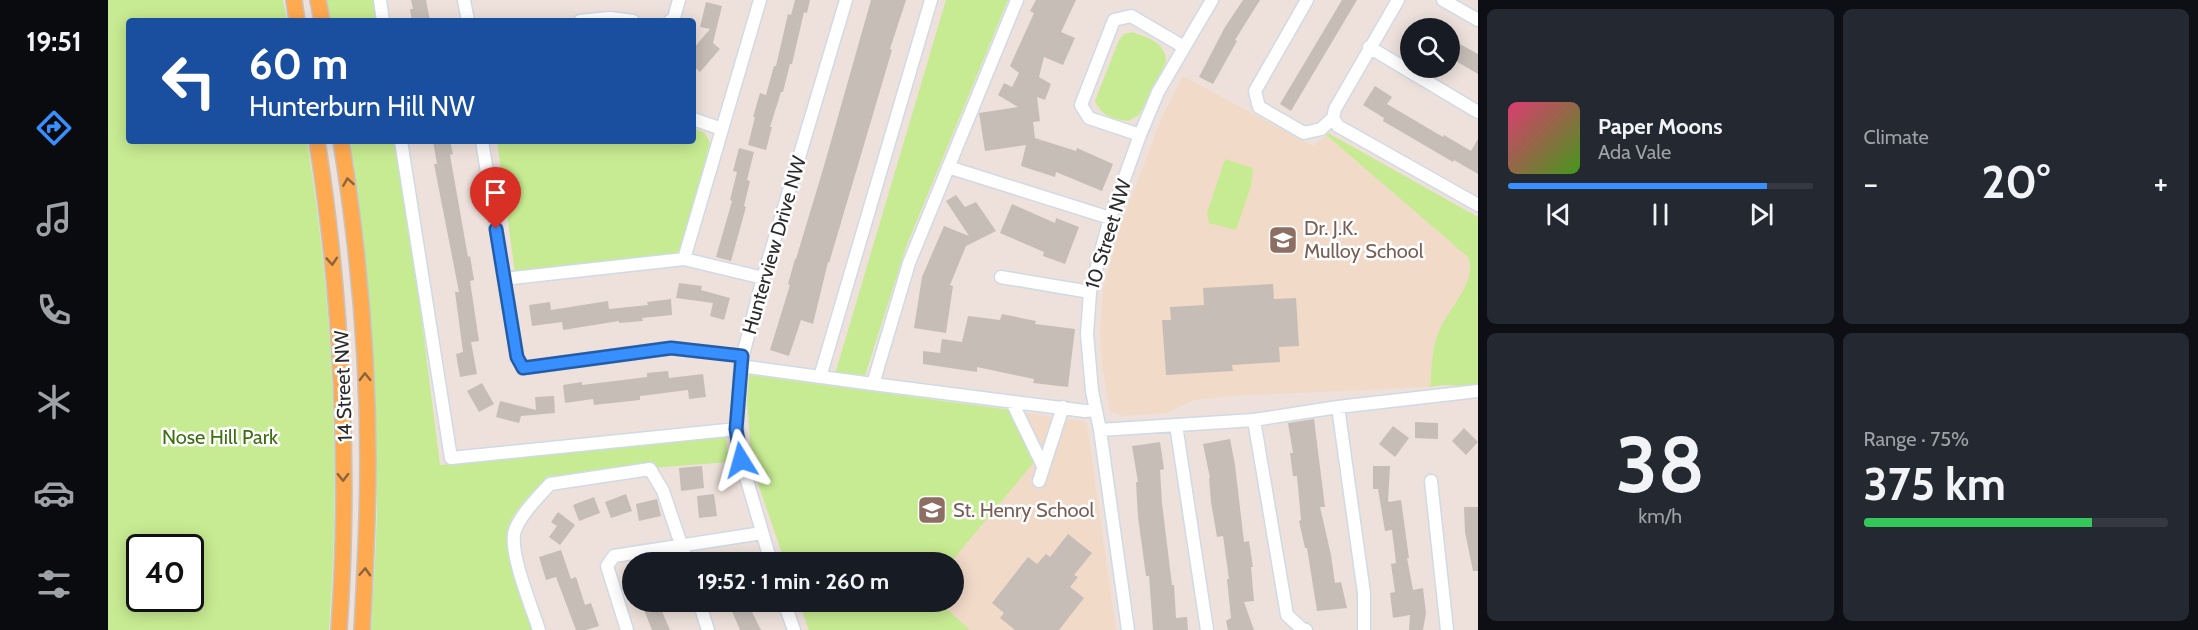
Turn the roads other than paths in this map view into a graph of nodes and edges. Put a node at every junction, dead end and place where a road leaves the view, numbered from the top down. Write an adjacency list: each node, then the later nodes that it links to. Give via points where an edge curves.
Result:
1 (294, 0): 14 (main road)
2 (318, 0): 15 (main road)
3 (380, 0): 16 (street)
4 (464, 0): 17 (street)
5 (679, 0): 18 (street)
6 (760, 0): 25 (street)
7 (846, 0): 36 (street, Hunterview Drive NW)
8 (931, 0): 40 (street)
9 (1017, 0): 31 (street)
10 (1212, 0): 20 (street, 10 Street NW)
11 (1307, 0): 23 (street, via 1255,91 1259,107 1304,133 1321,129)
12 (1398, 0): 21 (street)
13 (1443, 0): 19 (street)
14 (297, 18)
15 (321, 18)
16 (383, 18)
17 (467, 18)
18 (674, 18)
19 (1478, 20)
20 (1184, 47): 26 (street, 10 Street NW, via 1158,92); 26 (street, via 1131,16 1114,20 1081,105 1089,118)
21 (1369, 47): 22 (street); 23 (street, via 1335,108)
22 (1478, 112)
23 (1334, 118): 32 (street, via 1338,126)
24 (696, 120): 25 (street)
25 (722, 129): 34 (street)
26 (1140, 135): 33 (street, 10 Street NW)
27 (317, 144): 60 (main road, 14 Street NW, one-way to 60, via 328,210 341,383)
28 (341, 144): 61 (main road, 14 Street NW, one-way to 28, via 367,515 365,367 350,196)
29 (401, 144): 49 (street, via 451,459)
30 (482, 144): 37 (street)
31 (948, 167): 33 (street); 41 (street, via 909,263)
32 (1478, 205)
33 (1110, 218): 38 (street, 10 Street NW)
34 (684, 259): 36 (street); 37 (street)
35 (1001, 277): 38 (street)
36 (763, 278): 39 (street, Hunterview Drive NW)
37 (504, 279): 39 (street, via 517,357 523,368 671,348)
38 (1090, 292): 46 (street, 10 Street NW, via 1087,334)
39 (741, 361): 40 (street); 49 (street, Hunterview Drive NW)
40 (820, 376): 41 (street)
41 (873, 384): 43 (street)
42 (1478, 391): 45 (street)
43 (1012, 402): 44 (street); 51 (street)
44 (1062, 407): 46 (street); 51 (street)
45 (1338, 407): 47 (street); 69 (street, via 1364,593)
46 (1096, 410): 50 (street, 10 Street NW)
47 (1254, 420): 48 (street); 68 (street, via 1287,615)
48 (1176, 425): 50 (street); 67 (street)
49 (736, 429): 54 (street, Hunterview Drive NW)
50 (1100, 430): 66 (street, 10 Street NW)
51 (1043, 466): 52 (street)
52 (1039, 481)
53 (1431, 481): 70 (street)
54 (762, 533): 55 (street); 57 (street, Hunterview Drive NW)
55 (682, 546): 56 (street); 62 (street, via 663,491 650,469 550,484 514,532 515,556); 63 (street, via 614,556 607,566)
56 (684, 552)
57 (768, 552)
58 (702, 612): 64 (street)
59 (788, 612): 65 (street)
60 (339, 630)
61 (362, 630)
62 (540, 630)
63 (627, 630)
64 (708, 630)
65 (794, 630)
66 (1128, 630)
67 (1207, 630)
68 (1306, 630)
69 (1364, 630)
70 (1447, 630)

